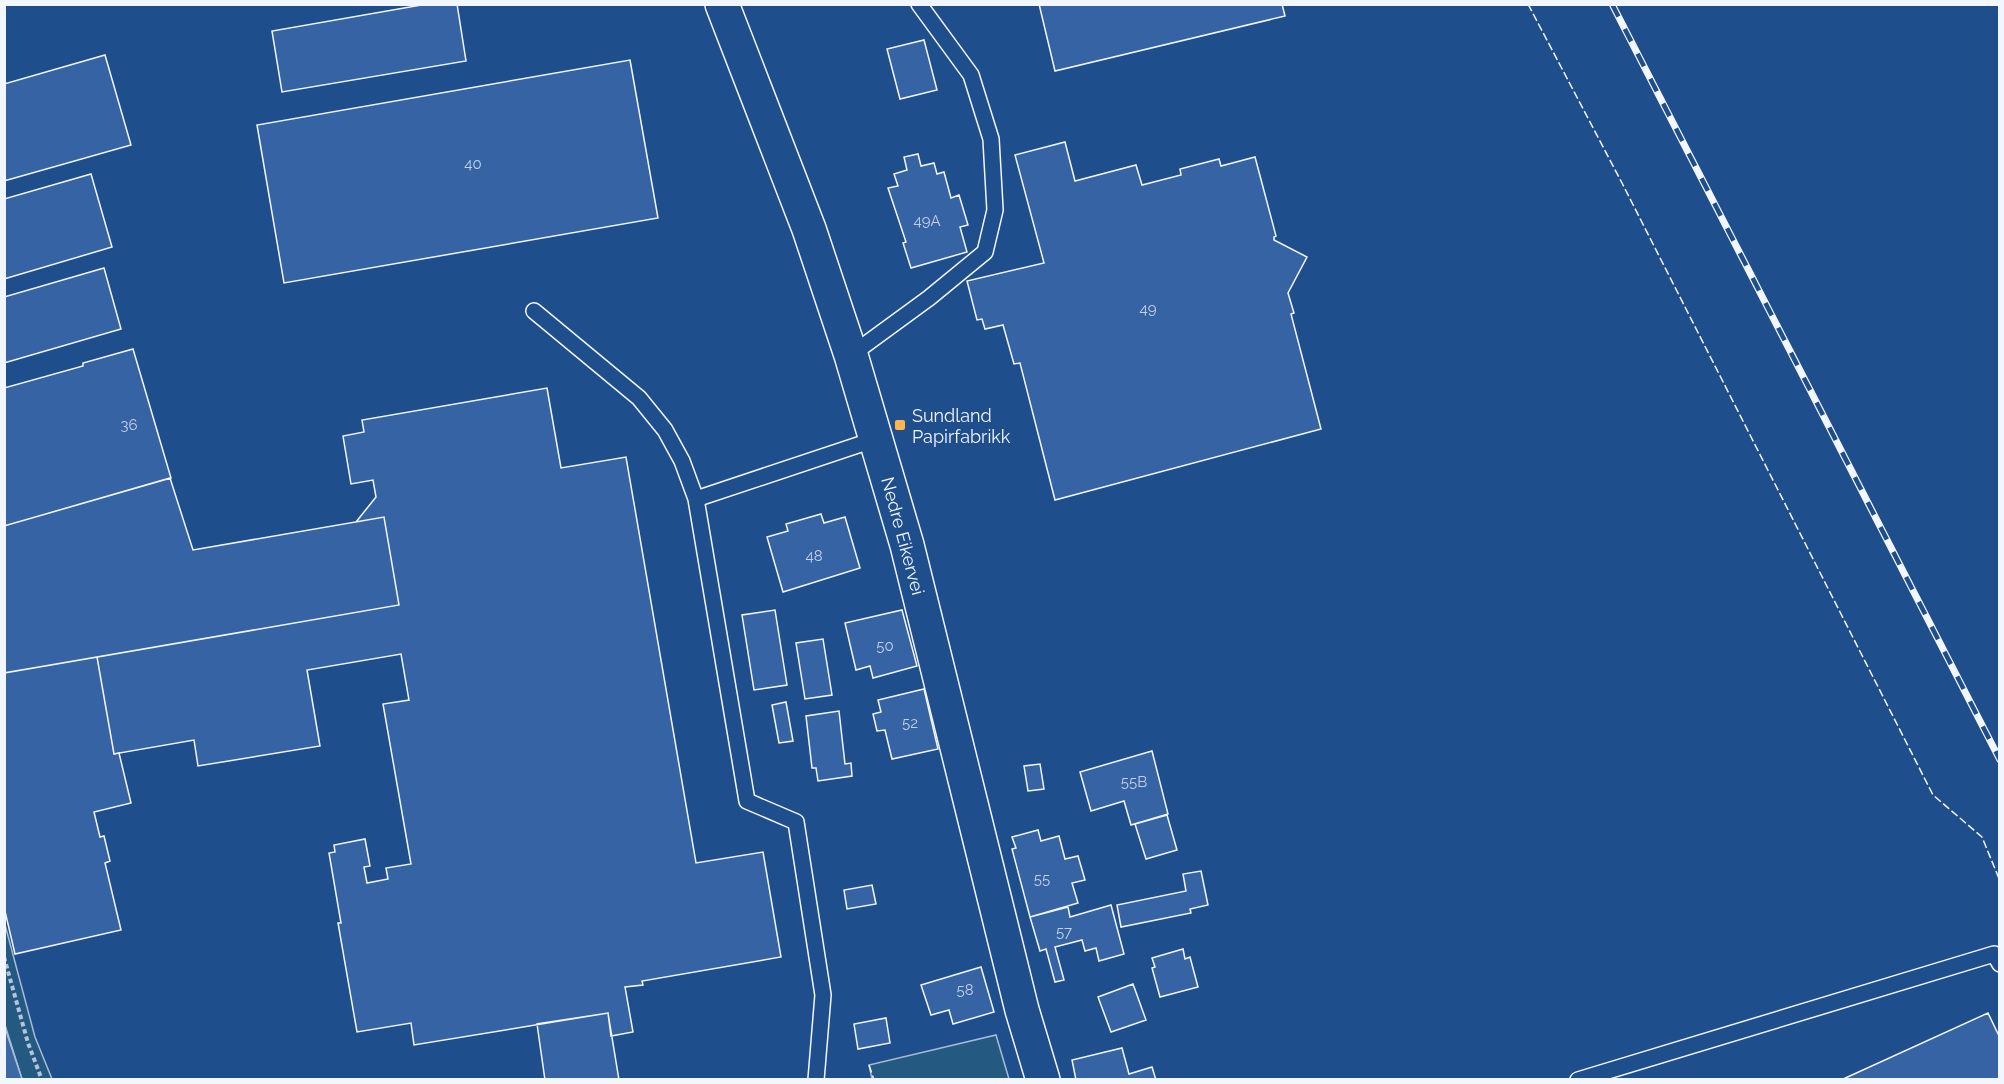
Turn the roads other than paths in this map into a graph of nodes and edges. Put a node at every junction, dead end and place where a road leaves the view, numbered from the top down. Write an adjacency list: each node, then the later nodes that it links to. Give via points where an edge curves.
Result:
1 (722, 4): 4 (main road, Nedre Eikervei)
2 (919, 4): 4 (lane, via 971,75 991,139 995,210 986,252)
3 (534, 311): 6 (lane, via 639,398 665,430)
4 (851, 354): 5 (main road, Nedre Eikervei)
5 (876, 439): 6 (lane); 9 (main road, Nedre Eikervei, via 907,545 1022,1010)
6 (696, 500): 8 (lane, via 747,801 796,822 823,995)
7 (2000, 964): 10 (lane, via 1994,954)
8 (816, 1080)
9 (1043, 1080)
10 (1578, 1080)

